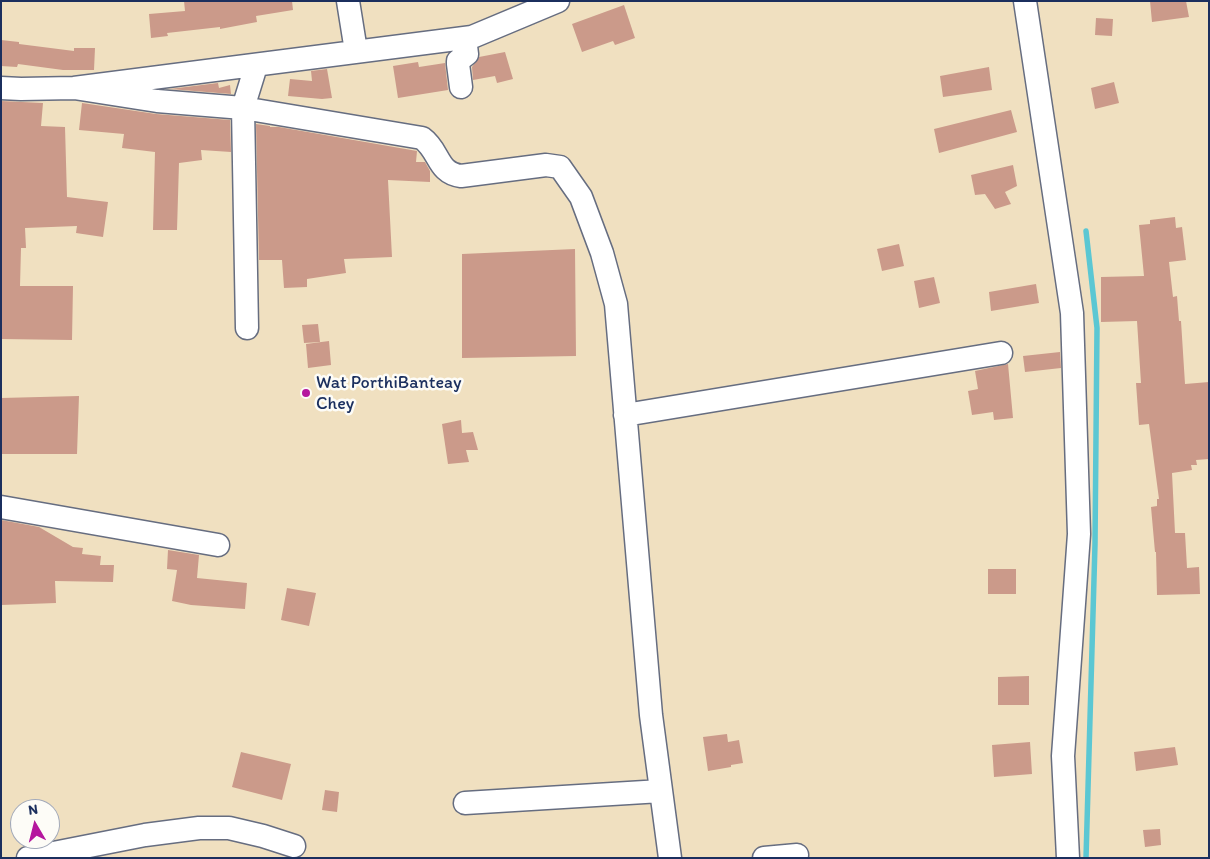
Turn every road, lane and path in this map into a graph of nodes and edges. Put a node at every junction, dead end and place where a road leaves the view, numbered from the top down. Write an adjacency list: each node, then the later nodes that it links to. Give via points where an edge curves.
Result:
1 (348, 1): 5 (street)
2 (558, 1): 4 (street)
3 (1025, 1): 23 (street, via 1072,313 1079,534 1063,756)
4 (465, 38): 5 (street); 7 (street, via 467,54 458,61)
5 (356, 51): 6 (street)
6 (256, 66): 9 (street); 10 (street)
7 (461, 87)
8 (1, 88): 9 (street)
9 (74, 88): 10 (street, via 157,101)
10 (243, 108): 11 (street); 13 (street, via 422,138 450,174 461,176 546,164 560,167 581,197 602,253 616,304)
11 (247, 328)
12 (1001, 353): 13 (street)
13 (625, 414): 16 (street, via 651,715)
14 (1, 507): 15 (street)
15 (218, 545)
16 (661, 790): 17 (street); 21 (street)
17 (465, 803)
18 (294, 846): 20 (street, via 229,828 199,828)
19 (797, 855): 22 (street)
20 (28, 858)
21 (670, 858)
22 (764, 858)
23 (1068, 858)

